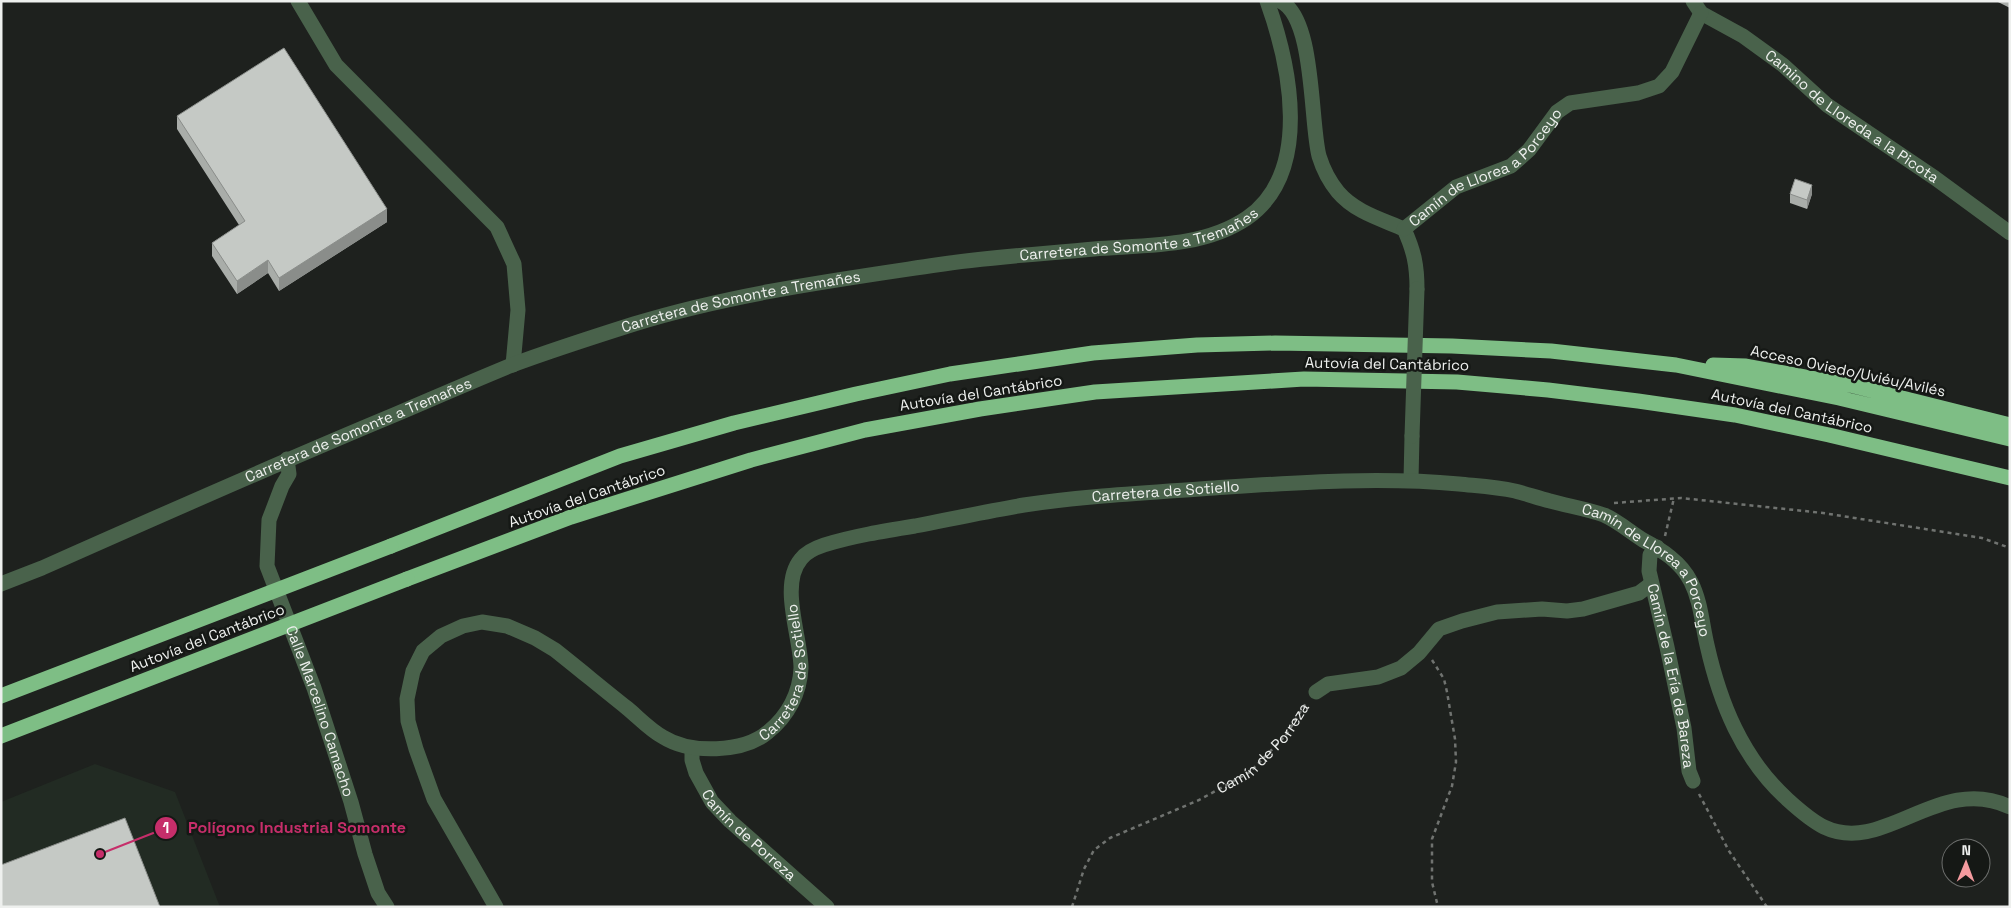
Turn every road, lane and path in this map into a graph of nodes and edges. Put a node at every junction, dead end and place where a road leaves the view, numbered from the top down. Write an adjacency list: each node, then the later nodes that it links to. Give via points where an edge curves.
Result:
1 (298, 1): 6 (street, via 336,65 497,227 514,264 518,310)
2 (1274, 2): 4 (street, Camín de Llorea a Porceyo, via 1286,4 1296,19 1306,46 1319,154 1325,172 1339,193 1359,210); 6 (street, Carretera de Somonte a Tremañes, via 1289,90 1291,138 1283,172 1266,201 1247,218 1220,232 1182,242 970,260 818,282 636,323)
3 (1697, 7): 4 (street, Camín de Llorea a Porceyo, via 1672,72 1659,86 1638,93 1570,103 1557,112 1529,150 1511,166 1456,187); 5 (street, Camino de Lloreda a la Picota, via 1775,59 1828,105)
4 (1404, 230): 12 (street, Camín de Llorea a Porceyo, bridge, via 1413,249 1417,288)
5 (2010, 233)
6 (514, 365): 10 (street, Carretera de Somonte a Tremañes)
7 (1676, 365): 8 (highway, Acceso Oviedo/Uviéu/Avilés, via 1746,366 1854,386); 9 (highway, Autovía del Cantábrico, via 1839,398); 23 (highway, Autovía del Cantábrico, bridge, via 1551,351 1275,343 1093,353 950,374 734,424 620,456)
8 (2010, 425)
9 (2010, 438)
10 (287, 459): 17 (street, Carretera de Somonte a Tremañes); 28 (street, Calle Marcelino Camacho, via 290,474 269,520 267,566 314,688 378,893)
11 (2010, 478): 24 (highway, Autovía del Cantábrico, bridge, via 1735,415 1548,390 1457,382 1304,379 1095,392 865,430 751,460 581,514)
12 (1411, 480): 14 (street, Camín de Llorea a Porceyo, via 1511,491); 25 (street, Carretera de Sotiello, via 1326,481 1124,494 1026,505 821,546 805,554 792,575 791,591 801,669 792,704 778,724 761,738 742,745)
13 (1674, 498): 14 (path, via 1614,503); 15 (path, via 1665,535); 16 (path, via 1892,523 1982,538)
14 (1598, 513): 15 (street, Camín de Llorea a Porceyo)
15 (1657, 547): 19 (street, Camín de la Ería de Bareza, via 1650,555 1648,571); 27 (street, Camín de Llorea a Porceyo, via 1689,578 1722,697 1742,746 1779,792 1800,811 1822,826 1856,834 1967,798 1986,798)
16 (2010, 548)
17 (42, 568): 18 (street, Carretera de Somonte a Tremañes); 20 (street, Carretera de Somonte a Tremañes)
18 (1, 584)
19 (1651, 584): 21 (street, Camín de Porreza, via 1639,593 1583,609 1497,612 1462,621 1439,629); 26 (street, Camín de la Ería de Bareza, via 1667,647)
20 (1, 594)
21 (1422, 649): 22 (street, Camín de Porreza, via 1401,668 1378,677 1328,684); 32 (path, via 1444,679 1456,748 1452,786 1432,839 1432,882)
22 (1316, 692): 31 (path, Camín de Porreza, via 1286,735 1250,772 1199,800 1110,838 1094,850)
23 (1, 696)
24 (1, 736)
25 (692, 748): 29 (street, Carretera de Sotiello, via 664,738 555,650 535,638 507,626 482,622 462,626 441,636 423,652 413,671 407,699 408,721 434,799); 30 (street, Camín de Porreza, via 696,773 712,802)
26 (1693, 781): 33 (path, Camín de la Ería de Bareza, via 1729,851)
27 (2010, 807)
28 (387, 907)
29 (496, 907)
30 (827, 907)
31 (1072, 907)
32 (1438, 907)
33 (1767, 907)

